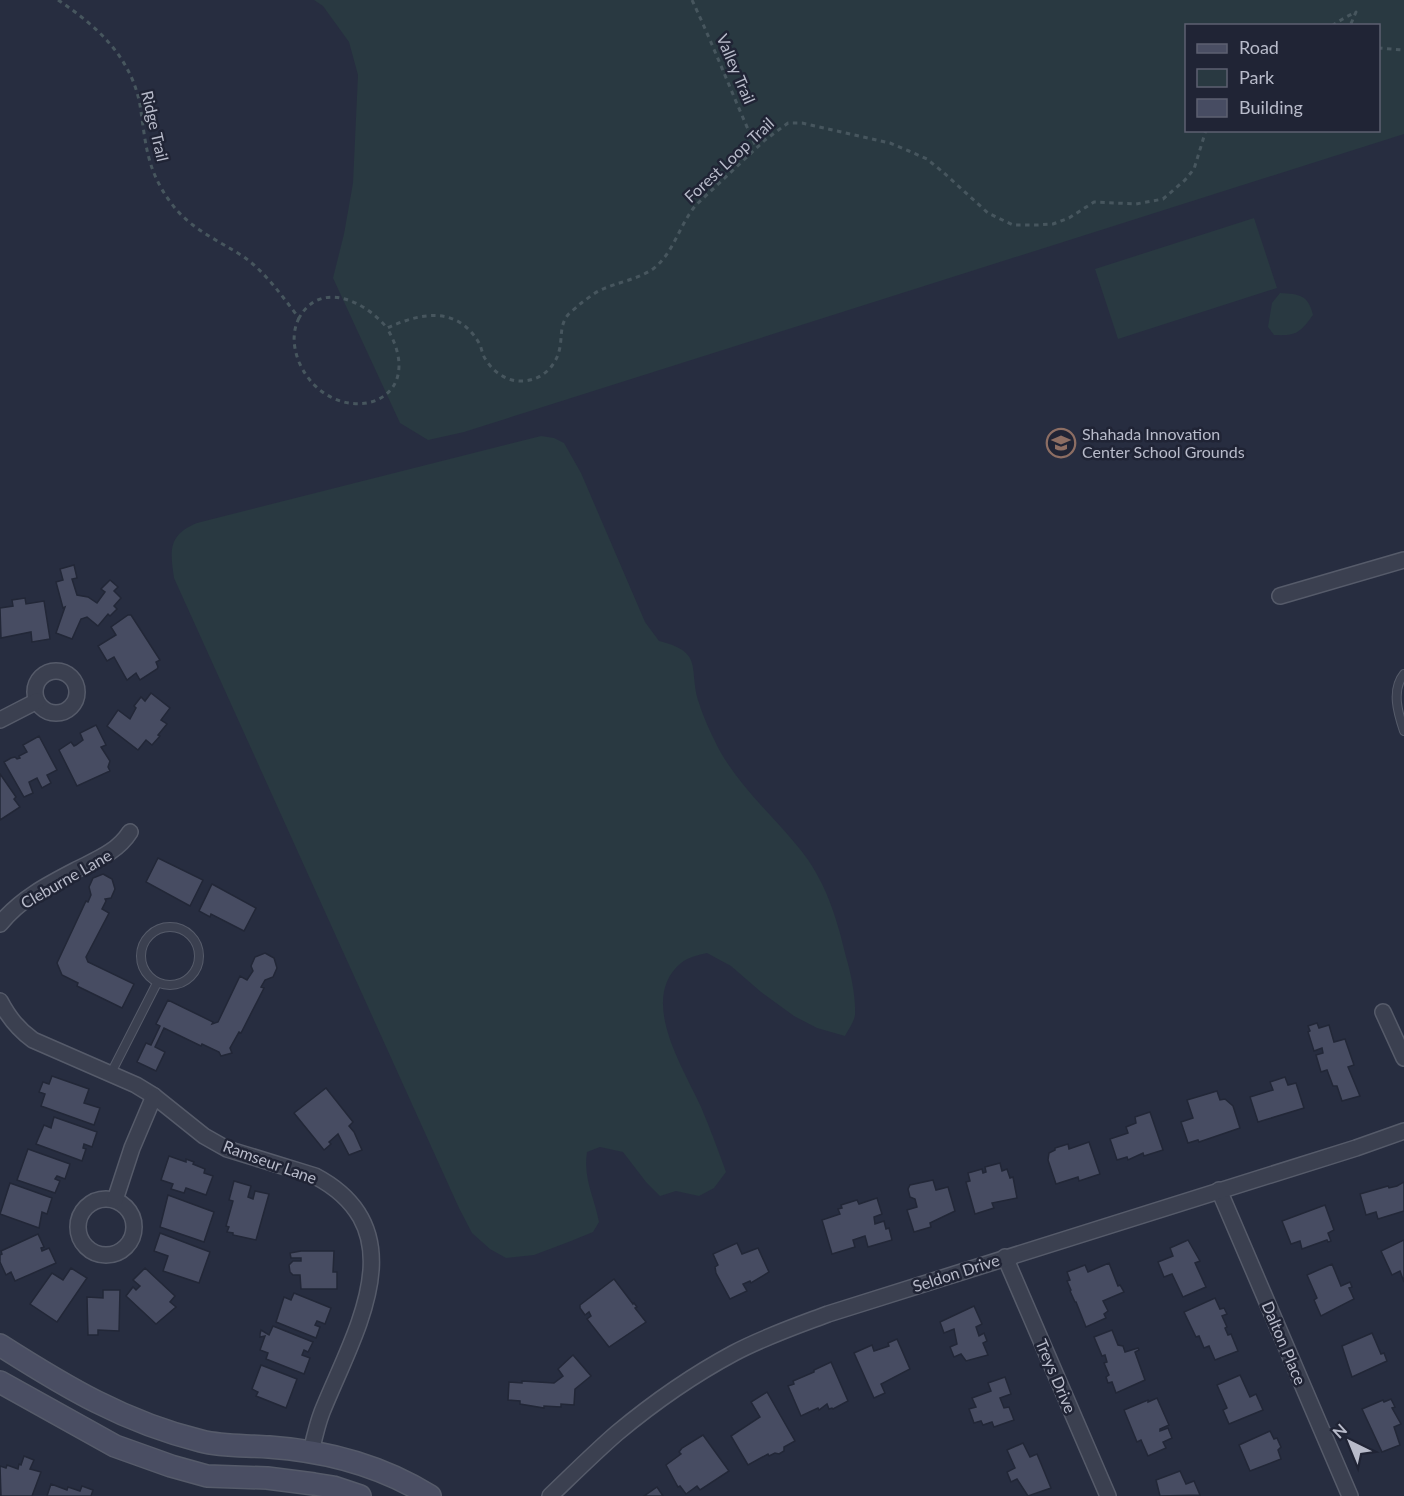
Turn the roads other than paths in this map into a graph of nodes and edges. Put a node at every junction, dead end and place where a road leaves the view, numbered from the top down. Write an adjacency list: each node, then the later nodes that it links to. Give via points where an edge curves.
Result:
1 (1404, 560): 2 (street)
2 (1280, 596)
3 (1404, 674): 6 (lane, via 1396,702)
4 (37, 701): 5 (street)
5 (0, 720)
6 (1404, 731)
7 (130, 832): 8 (street, Cleburne Lane, via 115,850 22,901)
8 (0, 924)
9 (157, 983): 9 (lane, via 178,986 196,970 199,951 186,932 165,927 155,930 142,944 141,964); 13 (lane)
10 (0, 1001): 13 (street, Ramseur Lane, via 11,1020 33,1040)
11 (1383, 1011): 12 (street)
12 (1404, 1058)
13 (111, 1073): 14 (street, Ramseur Lane)
14 (153, 1096): 17 (street); 21 (street, Ramseur Lane, via 227,1149 328,1183 361,1218 372,1253 368,1298 321,1415)
15 (1404, 1131): 16 (street, Seldon Drive)
16 (1219, 1190): 18 (street, Seldon Drive); 26 (street, Dalton Place)
17 (115, 1200)
18 (1005, 1257): 24 (street, Seldon Drive, via 828,1314 735,1352 645,1411); 25 (street, Treys Drive)
19 (0, 1345): 21 (main road, via 108,1409 182,1436 221,1445)
20 (0, 1382): 22 (main road, via 115,1446 171,1466 207,1476 267,1478 333,1487)
21 (311, 1452): 23 (main road, via 371,1467)
22 (360, 1496)
23 (430, 1496)
24 (550, 1496)
25 (1108, 1496)
26 (1350, 1496)

